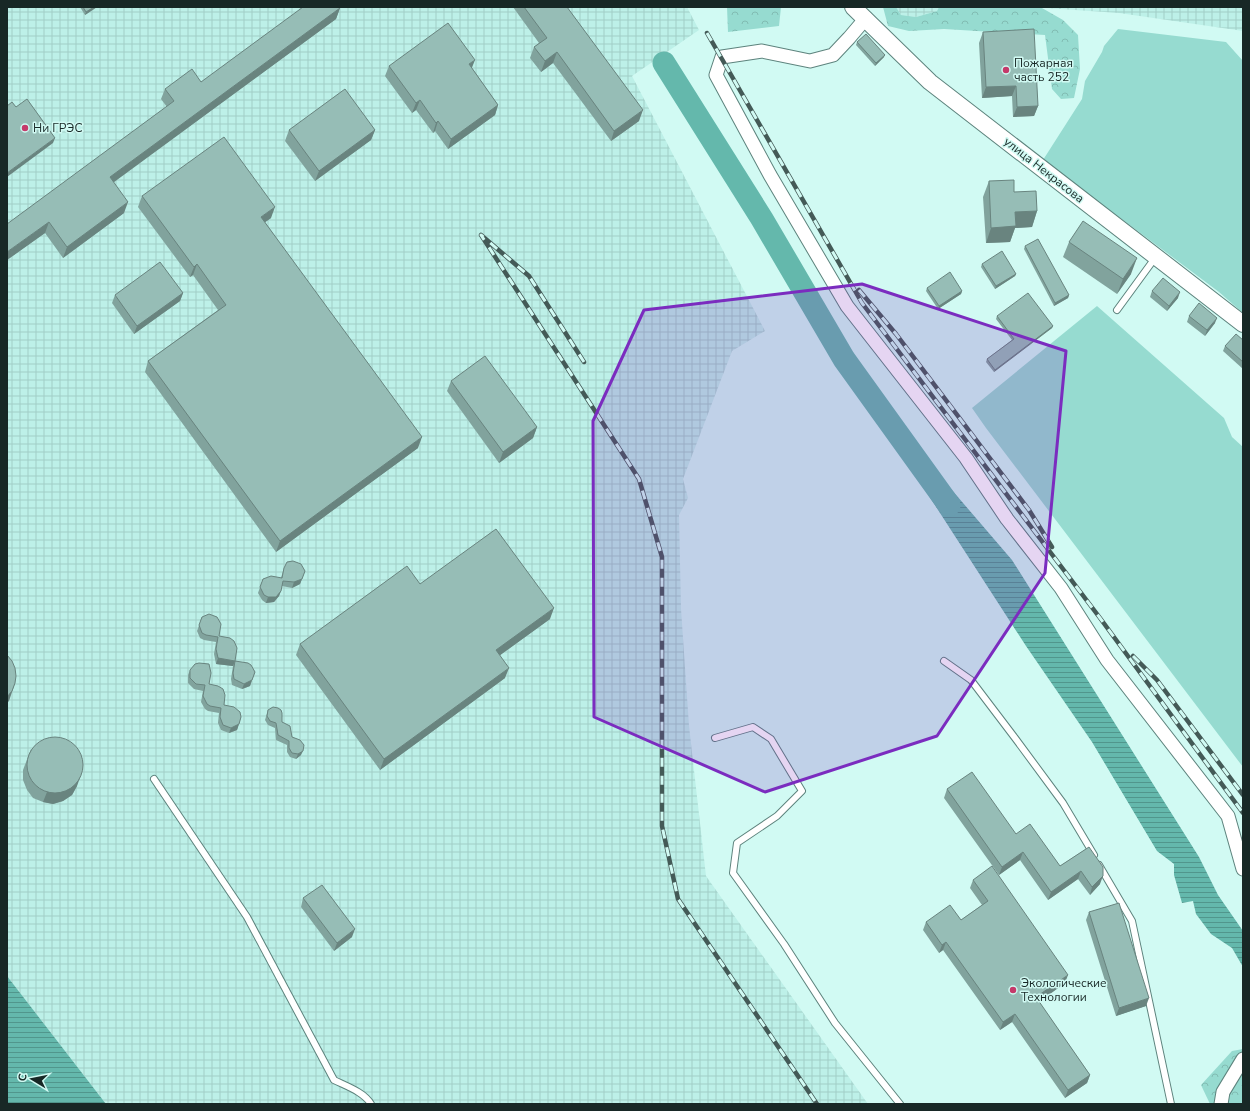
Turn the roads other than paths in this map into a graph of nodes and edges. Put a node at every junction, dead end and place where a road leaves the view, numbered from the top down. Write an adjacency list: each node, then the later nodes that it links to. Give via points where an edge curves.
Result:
1 (853, 7): 2 (street, улица Некрасова)
2 (866, 18): 3 (street, улица Некрасова, via 930,82); 9 (street, via 833,55 810,60 762,51 722,57 716,75 770,175 847,306 966,458 1007,518 1061,588 1107,660 1228,816)
3 (1156, 256): 4 (lane); 5 (street, улица Некрасова)
4 (1117, 310)
5 (1243, 324)
6 (944, 661): 13 (lane, via 970,680 1063,803 1132,921)
7 (715, 738): 12 (lane, via 753,727 771,739 802,791 777,816 737,843 733,873 784,944 835,1023)
8 (154, 779): 11 (lane, via 246,917 334,1080)
9 (1243, 869)
10 (1243, 1059): 14 (street, via 1223,1092)
11 (371, 1104)
12 (900, 1104)
13 (1171, 1104)
14 (1222, 1104)

